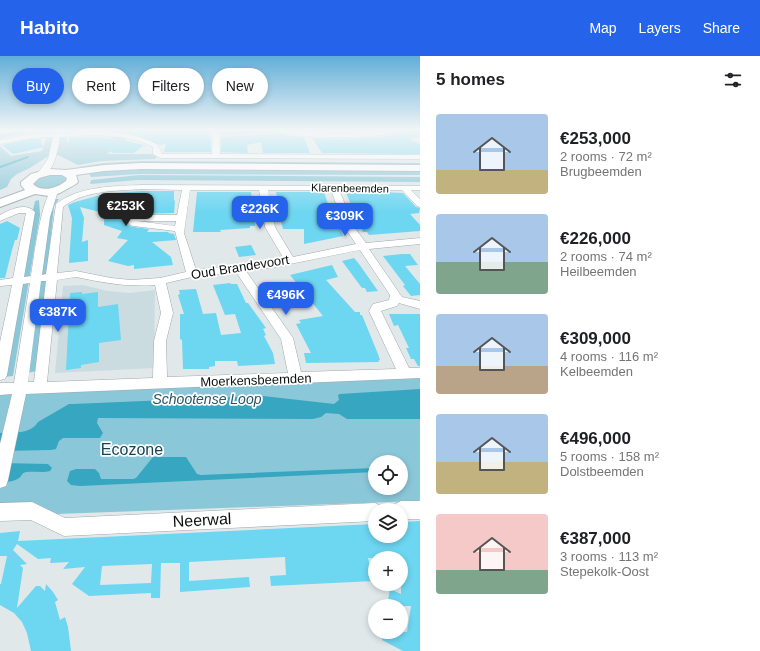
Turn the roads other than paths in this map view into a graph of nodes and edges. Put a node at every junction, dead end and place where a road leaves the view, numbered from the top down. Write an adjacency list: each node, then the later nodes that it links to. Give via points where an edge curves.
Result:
1 (52, 158): 4 (street)
2 (56, 158): 5 (street)
3 (420, 168): 5 (main road, via 141,166 104,168)
4 (41, 174): 5 (main road); 8 (main road, via 30,179)
5 (66, 176): 6 (main road, via 86,179 139,174); 14 (main road, via 65,187)
6 (420, 176)
7 (263, 187): 9 (street, Klarenbeemden); 10 (street, Klarenbeemden); 23 (street, via 270,227)
8 (34, 188): 13 (main road); 14 (main road); 15 (main road); 17 (street)
9 (187, 188): 19 (street); 26 (street, Klarenbeemden, via 123,188 66,200 59,206)
10 (334, 188): 11 (street, Klarenbeemden); 22 (street, via 350,228)
11 (404, 188): 12 (street, Klarenbeemden); 16 (street)
12 (420, 188)
13 (0, 191)
14 (54, 191): 17 (street)
15 (0, 203)
16 (420, 204)
17 (45, 217): 27 (street)
18 (0, 218): 29 (street, via 15,211 31,212)
19 (181, 218): 20 (street); 20 (street, via 132,220 133,223)
20 (178, 229): 25 (street)
21 (420, 241): 22 (street, Oud Brandevoort)
22 (362, 247): 23 (street, Oud Brandevoort); 31 (street, via 396,295)
23 (290, 260): 24 (street, Oud Brandevoort)
24 (239, 269): 25 (street, Oud Brandevoort); 36 (street, via 287,338)
25 (192, 274): 28 (street, Oud Brandevoort)
26 (52, 276): 27 (street, Oud Brandevoort); 28 (street, Oud Brandevoort, via 76,274 131,283); 38 (street)
27 (36, 279): 29 (street, Oud Brandevoort); 39 (street)
28 (160, 280): 37 (street, via 167,313 160,341)
29 (19, 282): 30 (street, Oud Brandevoort); 35 (street)
30 (0, 283)
31 (396, 300): 32 (street); 34 (street, via 394,303 377,307 375,311)
32 (420, 305)
33 (420, 373): 34 (street, Moerkensbeemden)
34 (405, 374): 36 (street, Moerkensbeemden)
35 (0, 375)
36 (296, 379): 37 (street, Moerkensbeemden)
37 (160, 383): 38 (street, Moerkensbeemden)
38 (40, 387): 39 (street, Moerkensbeemden)
39 (20, 388): 40 (street, Moerkensbeemden); 41 (street)
40 (0, 389)
41 (0, 480)
42 (408, 510): 43 (street)
43 (420, 510)
44 (0, 512): 45 (street, Neerwal, via 32,511 64,527)
45 (368, 512)

